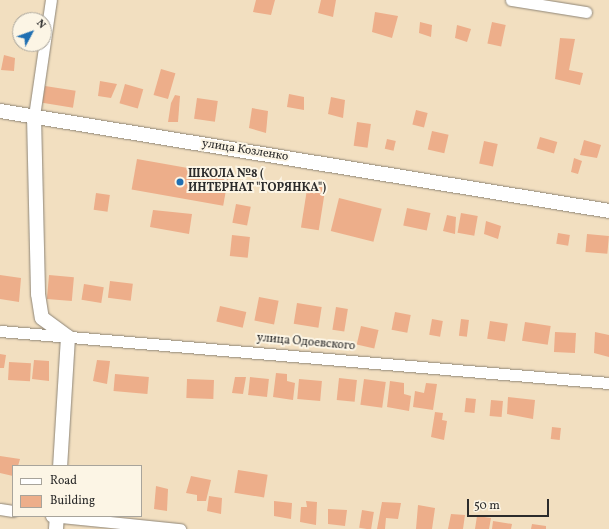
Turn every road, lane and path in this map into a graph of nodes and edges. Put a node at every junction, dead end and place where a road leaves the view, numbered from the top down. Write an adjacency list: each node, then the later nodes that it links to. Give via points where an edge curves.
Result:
1 (52, 0): 5 (street)
2 (511, 0): 3 (street)
3 (586, 12)
4 (0, 110): 5 (street, улица Козленко)
5 (34, 116): 6 (street, улица Козленко); 8 (street, via 38,294 42,318)
6 (609, 211)
7 (0, 331): 8 (street, улица Одоевского)
8 (68, 337): 9 (street, улица Одоевского); 10 (street)
9 (609, 383)
10 (60, 465)
11 (0, 509): 12 (street)
12 (12, 511)
13 (55, 519): 14 (street)
14 (180, 529)

